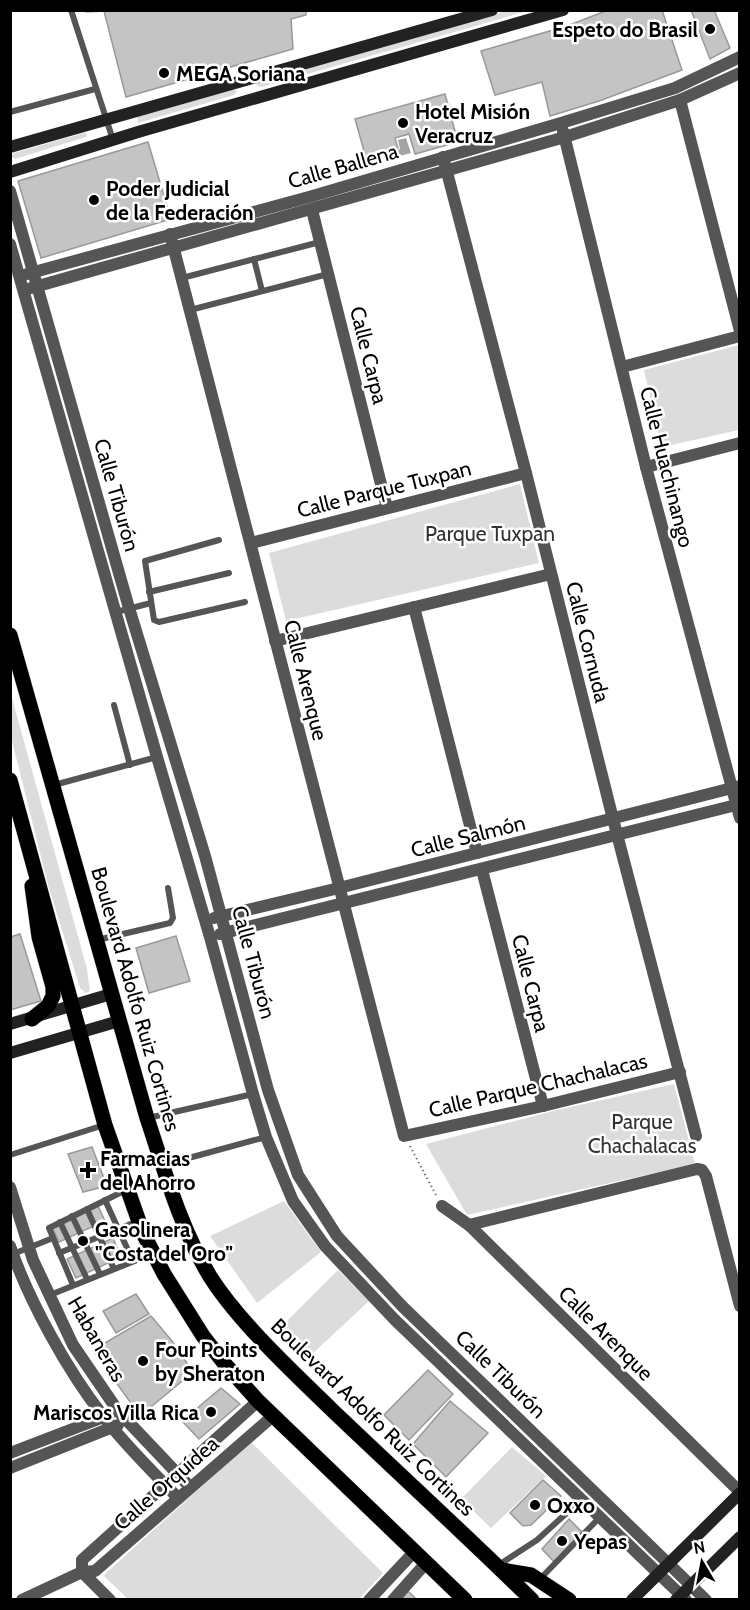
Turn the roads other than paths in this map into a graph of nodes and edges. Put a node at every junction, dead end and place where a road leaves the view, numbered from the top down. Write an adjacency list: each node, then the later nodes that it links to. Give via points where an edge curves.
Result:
1 (71, 10): 7 (lane)
2 (492, 10): 6 (main road)
3 (563, 10): 9 (main road)
4 (740, 57): 12 (street, Calle Ballena, via 675,88)
5 (740, 73): 8 (street, Calle Ballena)
6 (241, 82): 9 (main road); 11 (main road)
7 (95, 89): 10 (lane); 11 (lane)
8 (680, 100): 13 (street, Calle Ballena); 34 (street)
9 (246, 101): 14 (main road)
10 (10, 112)
11 (106, 120): 14 (lane); 15 (main road)
12 (561, 123): 13 (street, Calle Huachinango); 16 (street, Calle Ballena)
13 (565, 137): 18 (street, Calle Ballena); 36 (street, Calle Huachinango)
14 (112, 140): 17 (main road)
15 (10, 147)
16 (443, 157): 18 (street, Calle Cornuda); 21 (street, Calle Ballena)
17 (10, 172)
18 (447, 172): 20 (street, Calle Ballena); 41 (street, Calle Cornuda)
19 (10, 191): 26 (street, Calle Tiburón)
20 (312, 210): 22 (street, Calle Carpa); 24 (street, Calle Ballena)
21 (170, 234): 24 (street, Calle Arenque); 26 (street, Calle Ballena)
22 (320, 242): 25 (lane); 27 (street, Calle Carpa)
23 (10, 244): 28 (street, Calle Tiburón)
24 (174, 248): 29 (street, Calle Arenque); 30 (street, Calle Ballena)
25 (254, 259): 29 (lane); 32 (lane)
26 (34, 272): 28 (street, Calle Ballena); 30 (street, Calle Tiburón)
27 (328, 274): 32 (lane); 42 (street, Calle Carpa)
28 (20, 276): 31 (street, Calle Tiburón)
29 (182, 278): 33 (street, Calle Arenque)
30 (38, 286): 31 (street, Calle Ballena); 37 (street, Calle Tiburón)
31 (25, 291): 38 (street, Calle Tiburón)
32 (262, 291): 33 (lane)
33 (190, 310): 44 (street, Calle Arenque)
34 (740, 331)
35 (740, 336): 36 (street)
36 (622, 367): 40 (street, Calle Huachinango)
37 (74, 415): 38 (street); 51 (street, Calle Tiburón)
38 (60, 420): 52 (street, Calle Tiburón)
39 (740, 443): 40 (street)
40 (646, 467): 60 (street, Calle Huachinango)
41 (526, 473): 42 (street, Calle Parque Tuxpan); 46 (street, Calle Cornuda)
42 (387, 508): 44 (street, Calle Parque Tuxpan)
43 (219, 540): 47 (lane, via 147,559 144,565)
44 (251, 543): 54 (street, Calle Arenque)
45 (229, 573): 47 (lane)
46 (551, 574): 50 (street); 63 (street, Calle Cornuda)
47 (149, 592): 49 (lane)
48 (245, 602): 49 (lane, via 159,622 154,620)
49 (151, 603): 51 (lane)
50 (414, 607): 54 (street); 66 (street)
51 (129, 608): 52 (lane); 71 (street, Calle Tiburón)
52 (116, 612): 56 (street, Calle Tiburón)
53 (10, 634): 59 (main road, Boulevard Adolfo Ruiz Cortines)
54 (276, 641): 69 (street, Calle Arenque)
55 (114, 705): 57 (lane)
56 (157, 757): 57 (lane); 72 (street, Calle Tiburón)
57 (130, 765): 59 (lane)
58 (10, 780): 65 (main road)
59 (53, 785): 75 (main road, Boulevard Adolfo Ruiz Cortines)
60 (735, 787): 61 (street, Calle Huachinango); 63 (street, Calle Salmón)
61 (738, 805): 62 (street, Calle Huachinango); 64 (street, Calle Salmón)
62 (740, 818)
63 (613, 819): 64 (street, Calle Cornuda); 66 (street, Calle Salmón)
64 (617, 834): 67 (street, Calle Salmón); 83 (street, Calle Cornuda)
65 (27, 838): 77 (main road); 78 (main road, via 39,937 53,987 48,1006)
66 (477, 853): 69 (street, Calle Salmón)
67 (482, 870): 70 (street, Calle Salmón); 85 (street, Calle Carpa)
68 (168, 888): 75 (lane, via 173,918 170,923)
69 (339, 888): 70 (street, Calle Arenque); 71 (street, Calle Salmón)
70 (343, 903): 73 (street, Calle Salmón); 88 (street, Calle Arenque)
71 (221, 916): 72 (street, Calle Salmón); 73 (street, Calle Tiburón)
72 (205, 920): 74 (street, Calle Tiburón)
73 (225, 932): 74 (street, Calle Salmón); 136 (street, Calle Tiburón, via 292,1164 331,1227 402,1306)
74 (210, 937): 84 (street, Calle Tiburón)
75 (96, 940): 76 (main road, Boulevard Adolfo Ruiz Cortines)
76 (111, 994): 77 (main road); 79 (main road, Boulevard Adolfo Ruiz Cortines)
77 (73, 1006): 78 (main road); 81 (main road)
78 (32, 1019): 80 (main road)
79 (119, 1021): 81 (main road); 86 (main road, Boulevard Adolfo Ruiz Cortines)
80 (10, 1024)
81 (80, 1033): 82 (main road); 87 (main road)
82 (10, 1053)
83 (680, 1072): 85 (street, Calle Parque Chachalacas); 89 (street, Calle Cornuda)
84 (253, 1094): 86 (lane); 90 (street, Calle Tiburón)
85 (543, 1106): 88 (street, Calle Parque Chachalacas)
86 (147, 1118): 92 (main road, Boulevard Adolfo Ruiz Cortines)
87 (105, 1125): 91 (lane); 94 (main road)
88 (404, 1136)
89 (696, 1136)
90 (266, 1137): 92 (lane); 131 (street, Calle Tiburón, via 293,1201 325,1246 395,1320)
91 (10, 1155)
92 (162, 1166): 137 (main road, Boulevard Adolfo Ruiz Cortines, via 194,1246 232,1306 308,1386)
93 (10, 1187): 106 (street, Habaneras)
94 (126, 1190): 95 (lane); 99 (main road)
95 (105, 1200): 97 (lane); 102 (lane)
96 (442, 1206): 101 (street, Calle Arenque)
97 (87, 1209): 98 (lane); 103 (lane)
98 (72, 1216): 100 (lane); 105 (lane)
99 (138, 1221): 102 (lane); 110 (main road)
100 (60, 1222): 104 (lane, via 49,1228); 107 (lane)
101 (469, 1225): 117 (street, via 702,1170); 129 (street, Calle Arenque)
102 (118, 1229): 103 (lane); 111 (lane)
103 (99, 1237): 105 (lane); 112 (lane)
104 (53, 1238): 106 (lane); 109 (lane)
105 (84, 1243): 107 (lane); 113 (lane)
106 (28, 1248): 108 (lane); 116 (street, Habaneras)
107 (71, 1248): 109 (lane); 114 (lane)
108 (12, 1250): 121 (street, Habaneras, via 59,1350)
109 (59, 1253): 115 (lane)
110 (153, 1253): 111 (lane); 118 (main road, via 203,1336)
111 (134, 1261): 112 (lane)
112 (114, 1269): 113 (lane)
113 (100, 1274): 114 (lane)
114 (87, 1279): 115 (lane)
115 (73, 1284): 116 (lane)
116 (50, 1296): 119 (street, Habaneras, via 73,1345)
117 (740, 1306)
118 (258, 1401): 120 (main road); 126 (street, Calle Orquídea)
119 (118, 1411): 121 (street); 122 (street, Habaneras)
120 (273, 1416): 128 (street, Calle Orquídea); 134 (main road)
121 (103, 1417): 123 (street, Habaneras); 124 (street)
122 (127, 1422): 123 (street); 126 (street, Habaneras)
123 (113, 1427): 125 (street); 127 (street, Habaneras)
124 (10, 1453)
125 (10, 1468)
126 (177, 1473): 127 (street, Calle Orquídea); 128 (street, Habaneras)
127 (165, 1484): 130 (street, Habaneras); 138 (street, Calle Orquídea, via 82,1560)
128 (190, 1487): 130 (street, Calle Orquídea)
129 (740, 1492): 136 (main road)
130 (178, 1498): 138 (street, Calle Orquídea, via 95,1571)
131 (582, 1499): 132 (street, Calle Tiburón); 137 (lane)
132 (600, 1517): 139 (street, Calle Tiburón); 140 (lane)
133 (740, 1537): 141 (main road)
134 (414, 1552): 135 (main road); 145 (street)
135 (426, 1563): 146 (street); 147 (main road)
136 (669, 1564): 139 (main road); 141 (street, Calle Tiburón)
137 (499, 1568): 140 (main road); 148 (main road, Boulevard Adolfo Ruiz Cortines)
138 (82, 1572): 143 (street, Calle Orquídea); 144 (street)
139 (659, 1574): 142 (street, Calle Tiburón); 150 (main road)
140 (539, 1580): 149 (main road)
141 (690, 1585): 142 (main road); 151 (street, Calle Tiburón)
142 (681, 1598)
143 (21, 1599)
144 (110, 1599)
145 (369, 1599)
146 (393, 1599)
147 (465, 1599)
148 (532, 1599)
149 (569, 1599)
150 (632, 1599)
151 (706, 1599)

